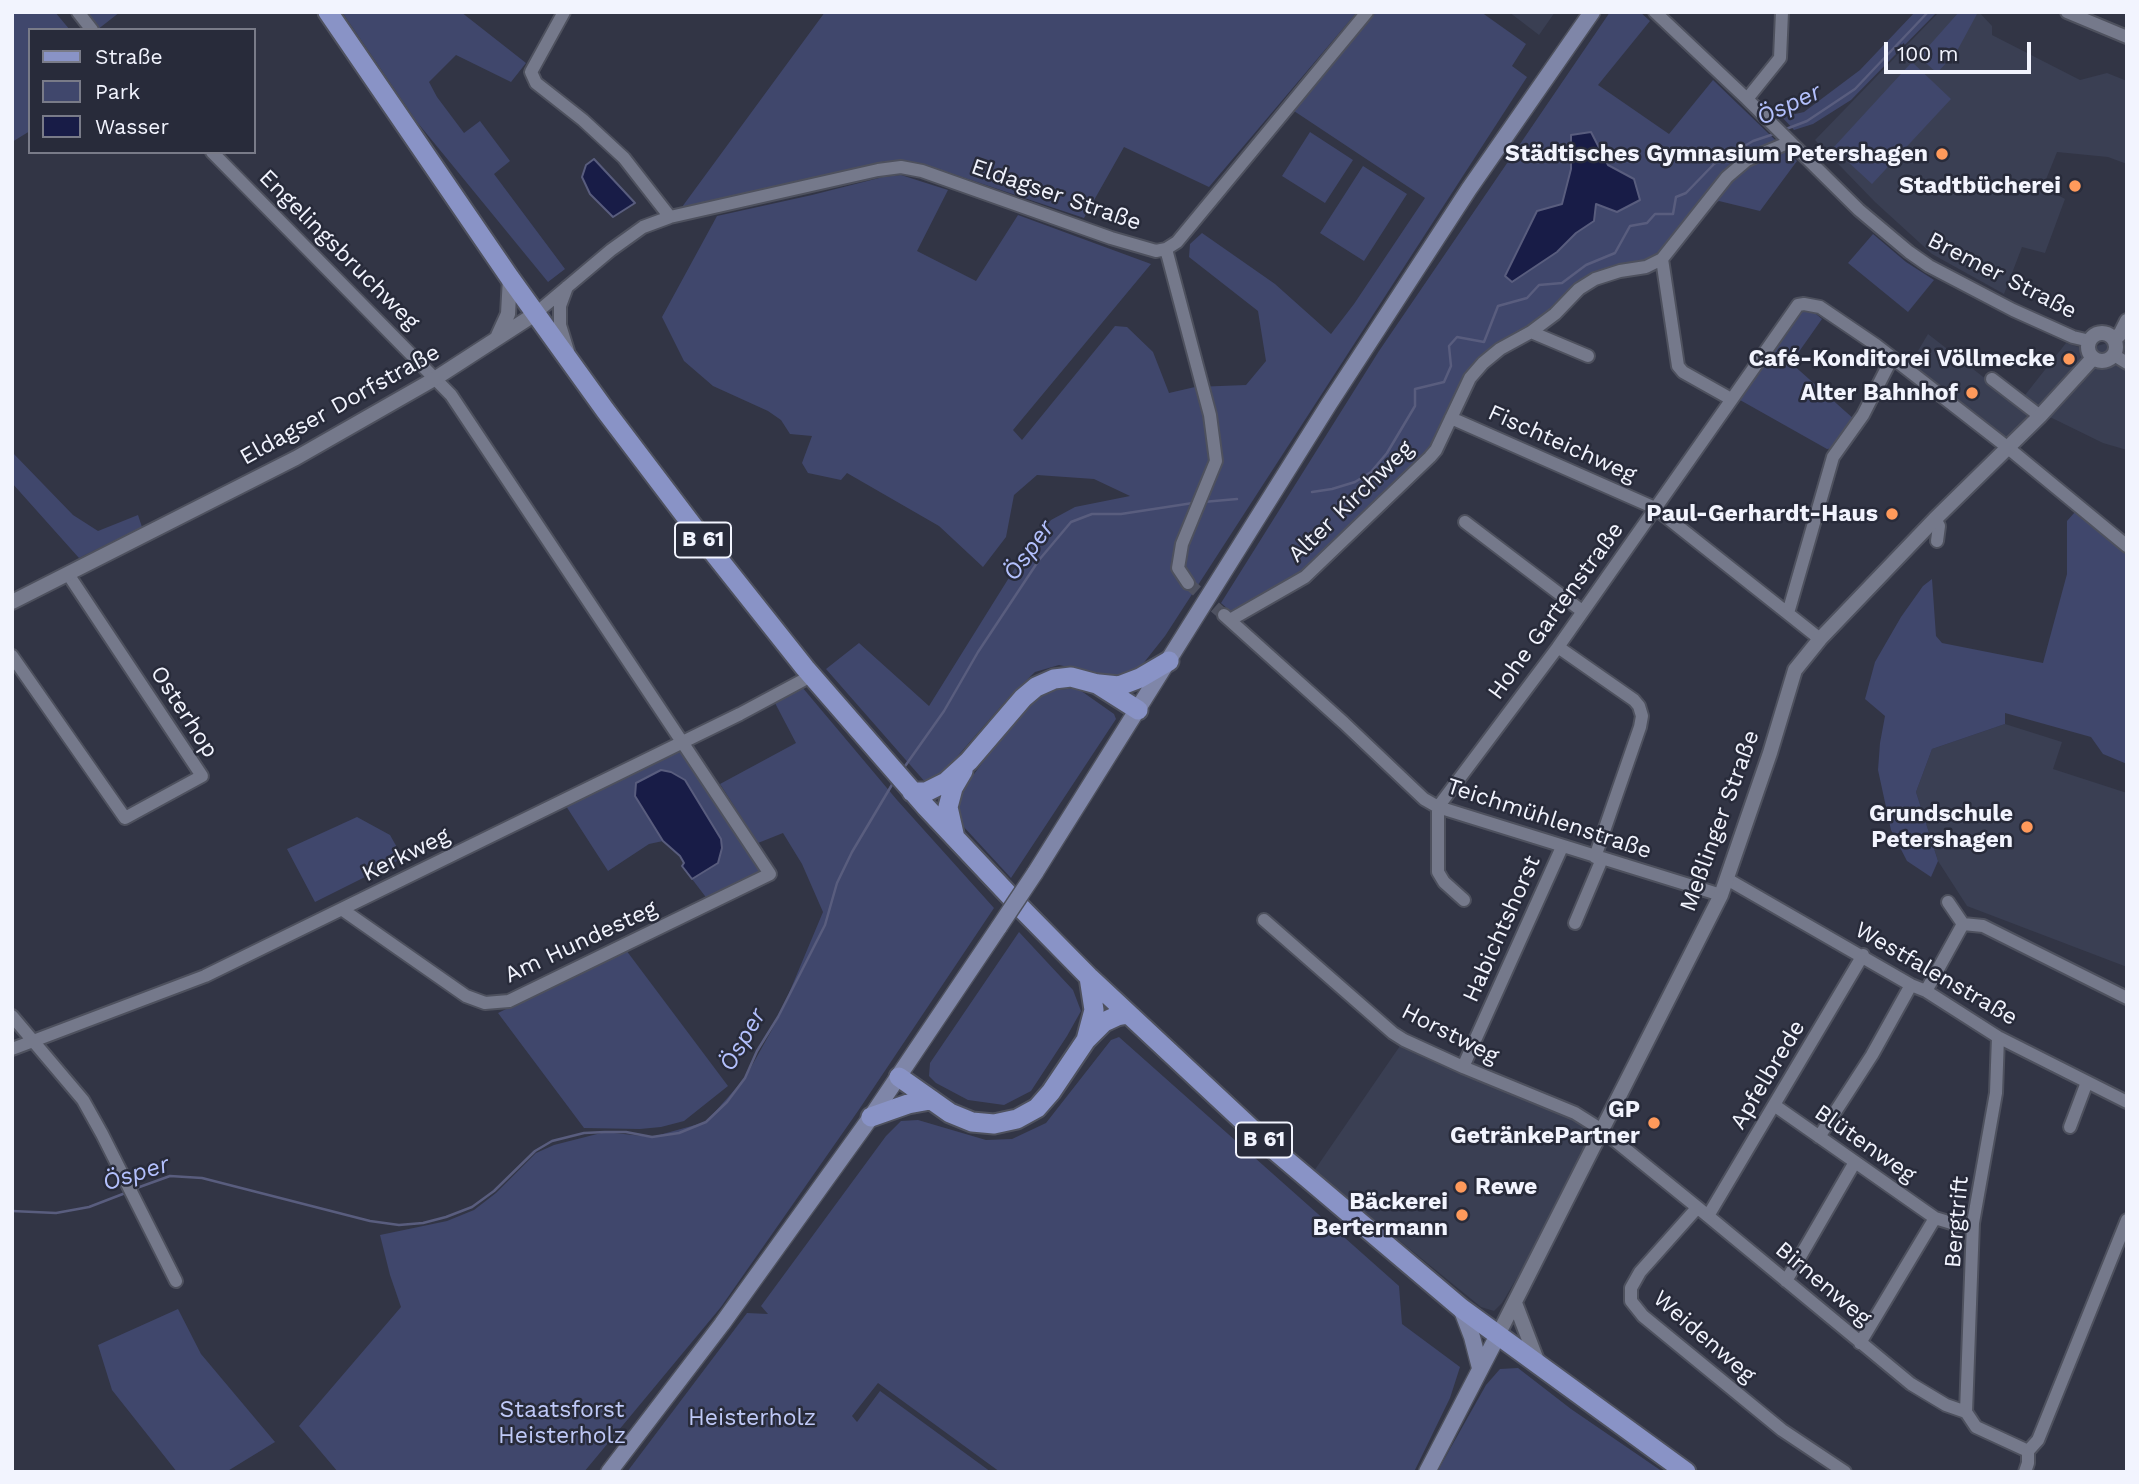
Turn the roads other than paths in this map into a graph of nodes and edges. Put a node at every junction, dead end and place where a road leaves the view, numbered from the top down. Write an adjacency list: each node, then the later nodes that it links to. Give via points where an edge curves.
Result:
1 (78, 12): 10 (street)
2 (328, 12): 18 (main road, B 61)
3 (564, 12): 15 (street, via 531,72 536,83 624,158)
4 (1367, 12): 16 (street, Eldagser Straße, via 1177,243)
5 (1592, 12): 52 (main road, via 1343,381)
6 (1656, 12): 12 (street, Bremer Straße)
7 (1782, 12): 12 (street, via 1780,58)
8 (2067, 12): 9 (street)
9 (2095, 18): 11 (street)
10 (90, 28)
11 (2127, 37)
12 (1747, 99): 13 (street, Bremer Straße)
13 (1788, 139): 17 (street, via 1747,160 1727,177); 25 (street, Bremer Straße, via 1859,210 1929,266 2013,310)
14 (214, 154): 32 (street, Engelingsbruchweg)
15 (670, 217): 16 (street, Eldagser Straße, via 901,167 1111,238 1156,251); 19 (street, Eldagser Dorfstraße, via 642,227)
16 (1166, 249): 44 (street, via 1210,415 1216,461 1182,544 1178,568)
17 (1662, 259): 22 (street, Alter Kirchweg, via 1595,279); 34 (street, via 1678,366)
18 (510, 278): 20 (main road, B 61); 23 (street, via 508,314)
19 (567, 287): 20 (street, Eldagser Dorfstraße); 30 (street, via 561,325)
20 (535, 314): 23 (street, Eldagser Dorfstraße); 30 (main road, B 61)
21 (2127, 321): 24 (street)
22 (1531, 332): 27 (street); 36 (street, Alter Kirchweg, via 1483,363 1470,378)
23 (496, 339): 32 (street, Eldagser Dorfstraße)
24 (2114, 340): 25 (street, via 2099,334); 26 (street)
25 (2090, 341): 29 (street)
26 (2114, 355): 29 (street, via 2103,362); 31 (street)
27 (1588, 356)
28 (1892, 358): 34 (street, Hohe Gartenstraße, via 1820,307 1798,305); 37 (street); 47 (street, via 1863,415 1833,457)
29 (2093, 358): 35 (street, Meßlinger Straße)
30 (570, 362): 53 (main road, B 61)
31 (2127, 363)
32 (436, 378): 43 (street, Eldagser Dorfstraße, via 296,458); 56 (street, Engelingsbruchweg)
33 (1992, 379): 35 (street)
34 (1731, 400): 38 (street, Hohe Gartenstraße)
35 (2040, 416): 37 (street, Meßlinger Straße)
36 (1451, 418): 38 (street, Fischteichweg); 48 (street, Alter Kirchweg, via 1430,457 1306,577)
37 (2007, 447): 39 (street, Meßlinger Straße); 42 (street)
38 (1656, 508): 46 (street, Hohe Gartenstraße); 47 (street, Fischteichweg)
39 (1935, 519): 41 (street); 49 (street, Meßlinger Straße)
40 (1465, 522): 46 (street)
41 (1937, 541)
42 (2127, 546)
43 (68, 574): 45 (street, Eldagser Dorfstraße); 51 (street, Osterhop, via 202,776 125,818)
44 (1188, 583)
45 (12, 602)
46 (1583, 611): 50 (street, Hohe Gartenstraße)
47 (1787, 613): 49 (street, Fischteichweg)
48 (1227, 617): 59 (street, Teichmühlenstraße)
49 (1819, 639): 64 (street, Meßlinger Straße, via 1795,670)
50 (1558, 647): 59 (street, Hohe Gartenstraße); 62 (street, via 1641,710 1640,727)
51 (12, 656)
52 (1168, 661): 54 (main road, via 1119,686); 55 (main road)
53 (810, 676): 56 (street, Kerkweg); 58 (main road, B 61)
54 (1097, 684): 55 (main road); 57 (main road, via 1071,677 1037,687)
55 (1138, 710): 84 (main road, bridge)
56 (683, 741): 63 (street, Engelingsbruchweg); 68 (street, Kerkweg)
57 (969, 761): 58 (main road, via 935,788); 60 (main road, via 948,807)
58 (910, 790): 60 (main road, B 61)
59 (1438, 807): 61 (street, Teichmühlenstraße); 66 (street, via 1438,872)
60 (955, 838): 73 (main road, B 61)
61 (1562, 847): 62 (street, Teichmühlenstraße); 83 (street, Habichtshorst)
62 (1599, 858): 65 (street, Teichmühlenstraße); 70 (street)
63 (770, 874): 68 (street, Am Hundesteg, via 509,1001 485,1003 466,996)
64 (1727, 879): 65 (street, Meßlinger Straße); 72 (street, Westfalenstraße)
65 (1721, 895): 91 (street, Meßlinger Straße)
66 (1464, 900)
67 (1948, 902): 71 (street)
68 (343, 910): 81 (street, Kerkweg, via 205,976)
69 (1264, 920): 83 (street, Horstweg, via 1393,1032)
70 (1575, 923)
71 (1963, 924): 75 (street); 76 (street, via 1983,926)
72 (1863, 955): 74 (street, Westfalenstraße); 88 (street, Apfelbrede)
73 (1089, 977): 77 (main road, B 61); 80 (main road, via 1094,1010)
74 (1911, 985): 75 (street, Westfalenstraße); 92 (street)
75 (1926, 991): 79 (street, Westfalenstraße)
76 (2127, 998)
77 (1128, 1014): 80 (main road, via 1104,1022); 102 (main road, B 61, via 1272,1148)
78 (12, 1016): 81 (street)
79 (1998, 1037): 85 (street, Westfalenstraße); 98 (street, Bergtrift, via 1996,1093)
80 (1086, 1040): 86 (main road, via 1051,1092 1037,1108 1017,1119 995,1124 972,1122)
81 (35, 1042): 82 (street, Kerkweg); 99 (street, via 83,1100)
82 (12, 1049)
83 (1463, 1067): 91 (street, Horstweg, via 1575,1112)
84 (899, 1077): 86 (main road); 89 (main road)
85 (2087, 1082): 87 (street, Westfalenstraße); 90 (street)
86 (930, 1100): 89 (main road)
87 (2127, 1102)
88 (1774, 1105): 92 (street, Blütenweg); 95 (street, Apfelbrede)
89 (871, 1117): 109 (main road)
90 (2070, 1127)
91 (1602, 1130): 94 (street, Birnenweg); 101 (street, Meßlinger Straße)
92 (1819, 1137): 93 (street, Blütenweg)
93 (1855, 1162): 96 (street, Blütenweg); 100 (street)
94 (1696, 1208): 95 (street, Birnenweg); 112 (street, Weidenweg, via 1640,1272 1630,1288 1631,1301 1643,1316 1782,1430)
95 (1709, 1216): 100 (street, Birnenweg)
96 (1935, 1218): 98 (street, Blütenweg, via 1958,1225); 104 (street)
97 (2127, 1220): 108 (street, via 2038,1440)
98 (1973, 1223): 107 (street, Bergtrift)
99 (176, 1281)
100 (1786, 1281): 104 (street, Birnenweg)
101 (1515, 1303): 103 (street, Meßlinger Straße); 105 (street)
102 (1461, 1308): 103 (main road, B 61); 106 (main road)
103 (1498, 1335): 105 (main road, B 61); 106 (main road)
104 (1860, 1343): 107 (street, Birnenweg, via 1911,1384)
105 (1539, 1365): 111 (main road, B 61)
106 (1480, 1368): 110 (main road)
107 (1966, 1412): 108 (street, Birnenweg, via 1976,1427)
108 (2028, 1451): 113 (street)
109 (609, 1472)
110 (1427, 1472)
111 (1686, 1472)
112 (1845, 1472)
113 (2025, 1472)

